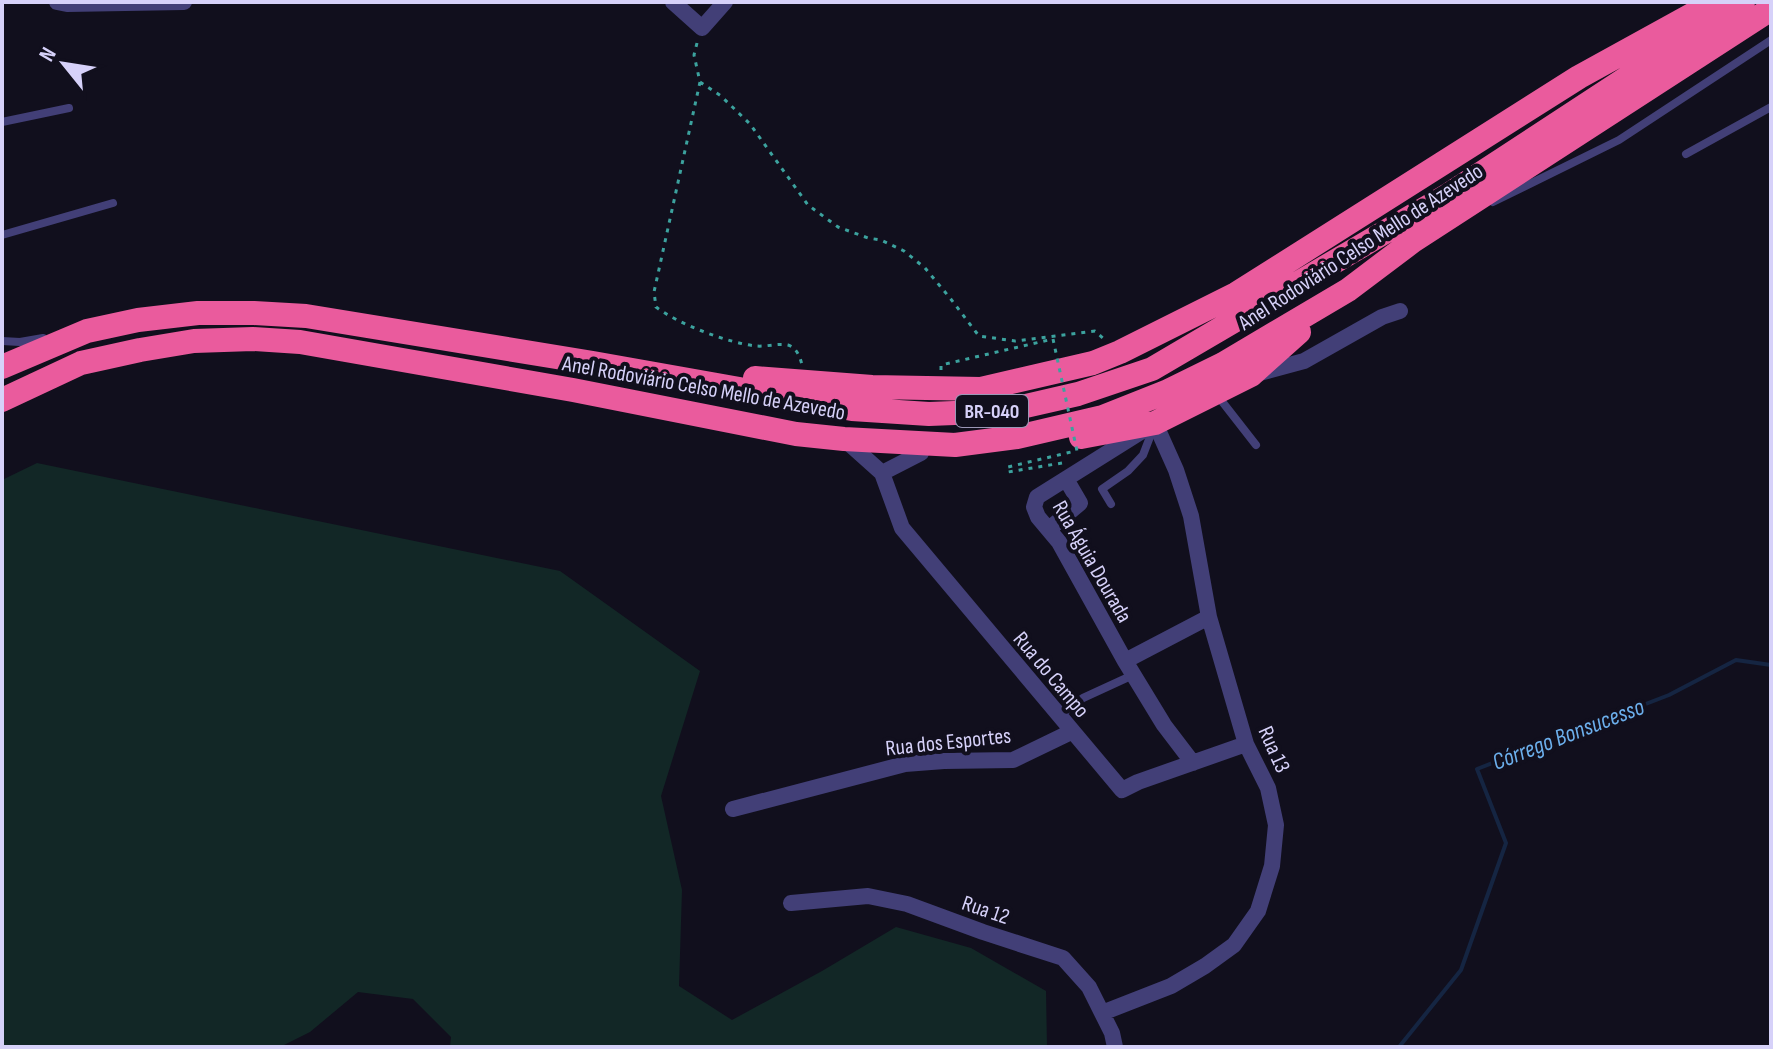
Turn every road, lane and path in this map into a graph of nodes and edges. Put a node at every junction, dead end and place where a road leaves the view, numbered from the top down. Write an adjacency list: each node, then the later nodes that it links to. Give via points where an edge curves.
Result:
1 (57, 2): 2 (street)
2 (184, 2)
3 (673, 2): 8 (street)
4 (725, 2): 8 (street)
5 (1718, 2): 26 (highway, via 1579,77 1236,294)
6 (1743, 2): 27 (highway, Anel Rodoviário Celso Mello de Azevedo / BR-040, via 1448,195 1250,313 1152,369 1078,394 1004,411 929,414 852,409)
7 (1771, 9): 17 (highway, Anel Rodoviário Celso Mello de Azevedo / BR-040)
8 (702, 28): 10 (path, via 694,55)
9 (1771, 40): 17 (lane, via 1619,140)
10 (700, 82): 21 (path, via 750,124 808,205 838,227 904,251 925,268 979,336); 31 (path, via 654,292 656,307 722,337 756,346 788,345 799,354)
11 (1771, 107): 14 (lane)
12 (69, 108): 13 (lane)
13 (2, 122)
14 (1686, 154)
15 (113, 203): 16 (lane)
16 (2, 235)
17 (1413, 241): 18 (highway, Anel Rodoviário Celso Mello de Azevedo / BR-040)
18 (1348, 290): 30 (highway); 36 (highway, Anel Rodoviário Celso Mello de Azevedo / BR-040, via 1223,364 1103,417 955,445)
19 (1400, 311): 30 (street, via 1304,361)
20 (138, 320): 23 (lane); 27 (highway, Anel Rodoviário Celso Mello de Azevedo / BR-040, via 198,313 306,316); 28 (highway, Anel Rodoviário Celso Mello de Azevedo / BR-040, via 87,331)
21 (1023, 340): 24 (path); 26 (path, via 1095,331)
22 (2, 341): 23 (lane)
23 (20, 342): 25 (lane)
24 (1023, 346): 29 (path, via 941,365); 39 (path, bridge, via 1053,339 1077,451 1008,467 1008,472 1077,460)
25 (2, 348)
26 (1120, 352): 31 (highway, via 981,389)
27 (593, 363): 31 (highway, via 635,361)
28 (2, 367)
29 (941, 373)
30 (1251, 375): 32 (highway)
31 (802, 381)
32 (1215, 393): 34 (highway); 37 (lane)
33 (2, 400): 35 (highway, Anel Rodoviário Celso Mello de Azevedo / BR-040, via 81,363 194,341 253,339 300,342)
34 (1155, 423): 38 (highway, via 971,457); 39 (street, Rua Águia Dourada); 42 (lane, via 1143,455 1102,489); 44 (street, Rua 13, via 1191,516)
35 (844, 439): 36 (highway, Anel Rodoviário Celso Mello de Azevedo / BR-040); 40 (street, Rua do Campo)
36 (882, 441): 38 (highway)
37 (1256, 445)
38 (921, 453): 40 (street)
39 (1088, 465): 41 (street, Rua Águia Dourada)
40 (882, 473): 46 (street, Rua do Campo, via 902,528)
41 (1066, 479): 43 (street, via 1080,503); 43 (street, Rua Águia Dourada, via 1037,497 1034,507)
42 (1111, 504)
43 (1049, 529): 45 (street, Rua Águia Dourada)
44 (1209, 617): 45 (street); 48 (street, Rua 13)
45 (1129, 668): 46 (lane); 49 (street, Rua Águia Dourada)
46 (1059, 717): 47 (street, Rua do Campo)
47 (1071, 732): 49 (street, Rua do Campo, via 1122,790); 50 (street, Rua dos Esportes, via 1013,760 905,764)
48 (1246, 744): 49 (street, Rua do Campo); 52 (street, Rua 13, via 1268,788 1276,825 1272,866 1258,911 1234,945 1205,966 1171,986)
49 (1193, 763)
50 (733, 809)
51 (791, 903): 52 (street, Rua 12, via 868,896 907,904 1063,958 1089,987)
52 (1102, 1013): 53 (street, Rua 12)
53 (1113, 1040): 54 (street)
54 (1127, 1047)

